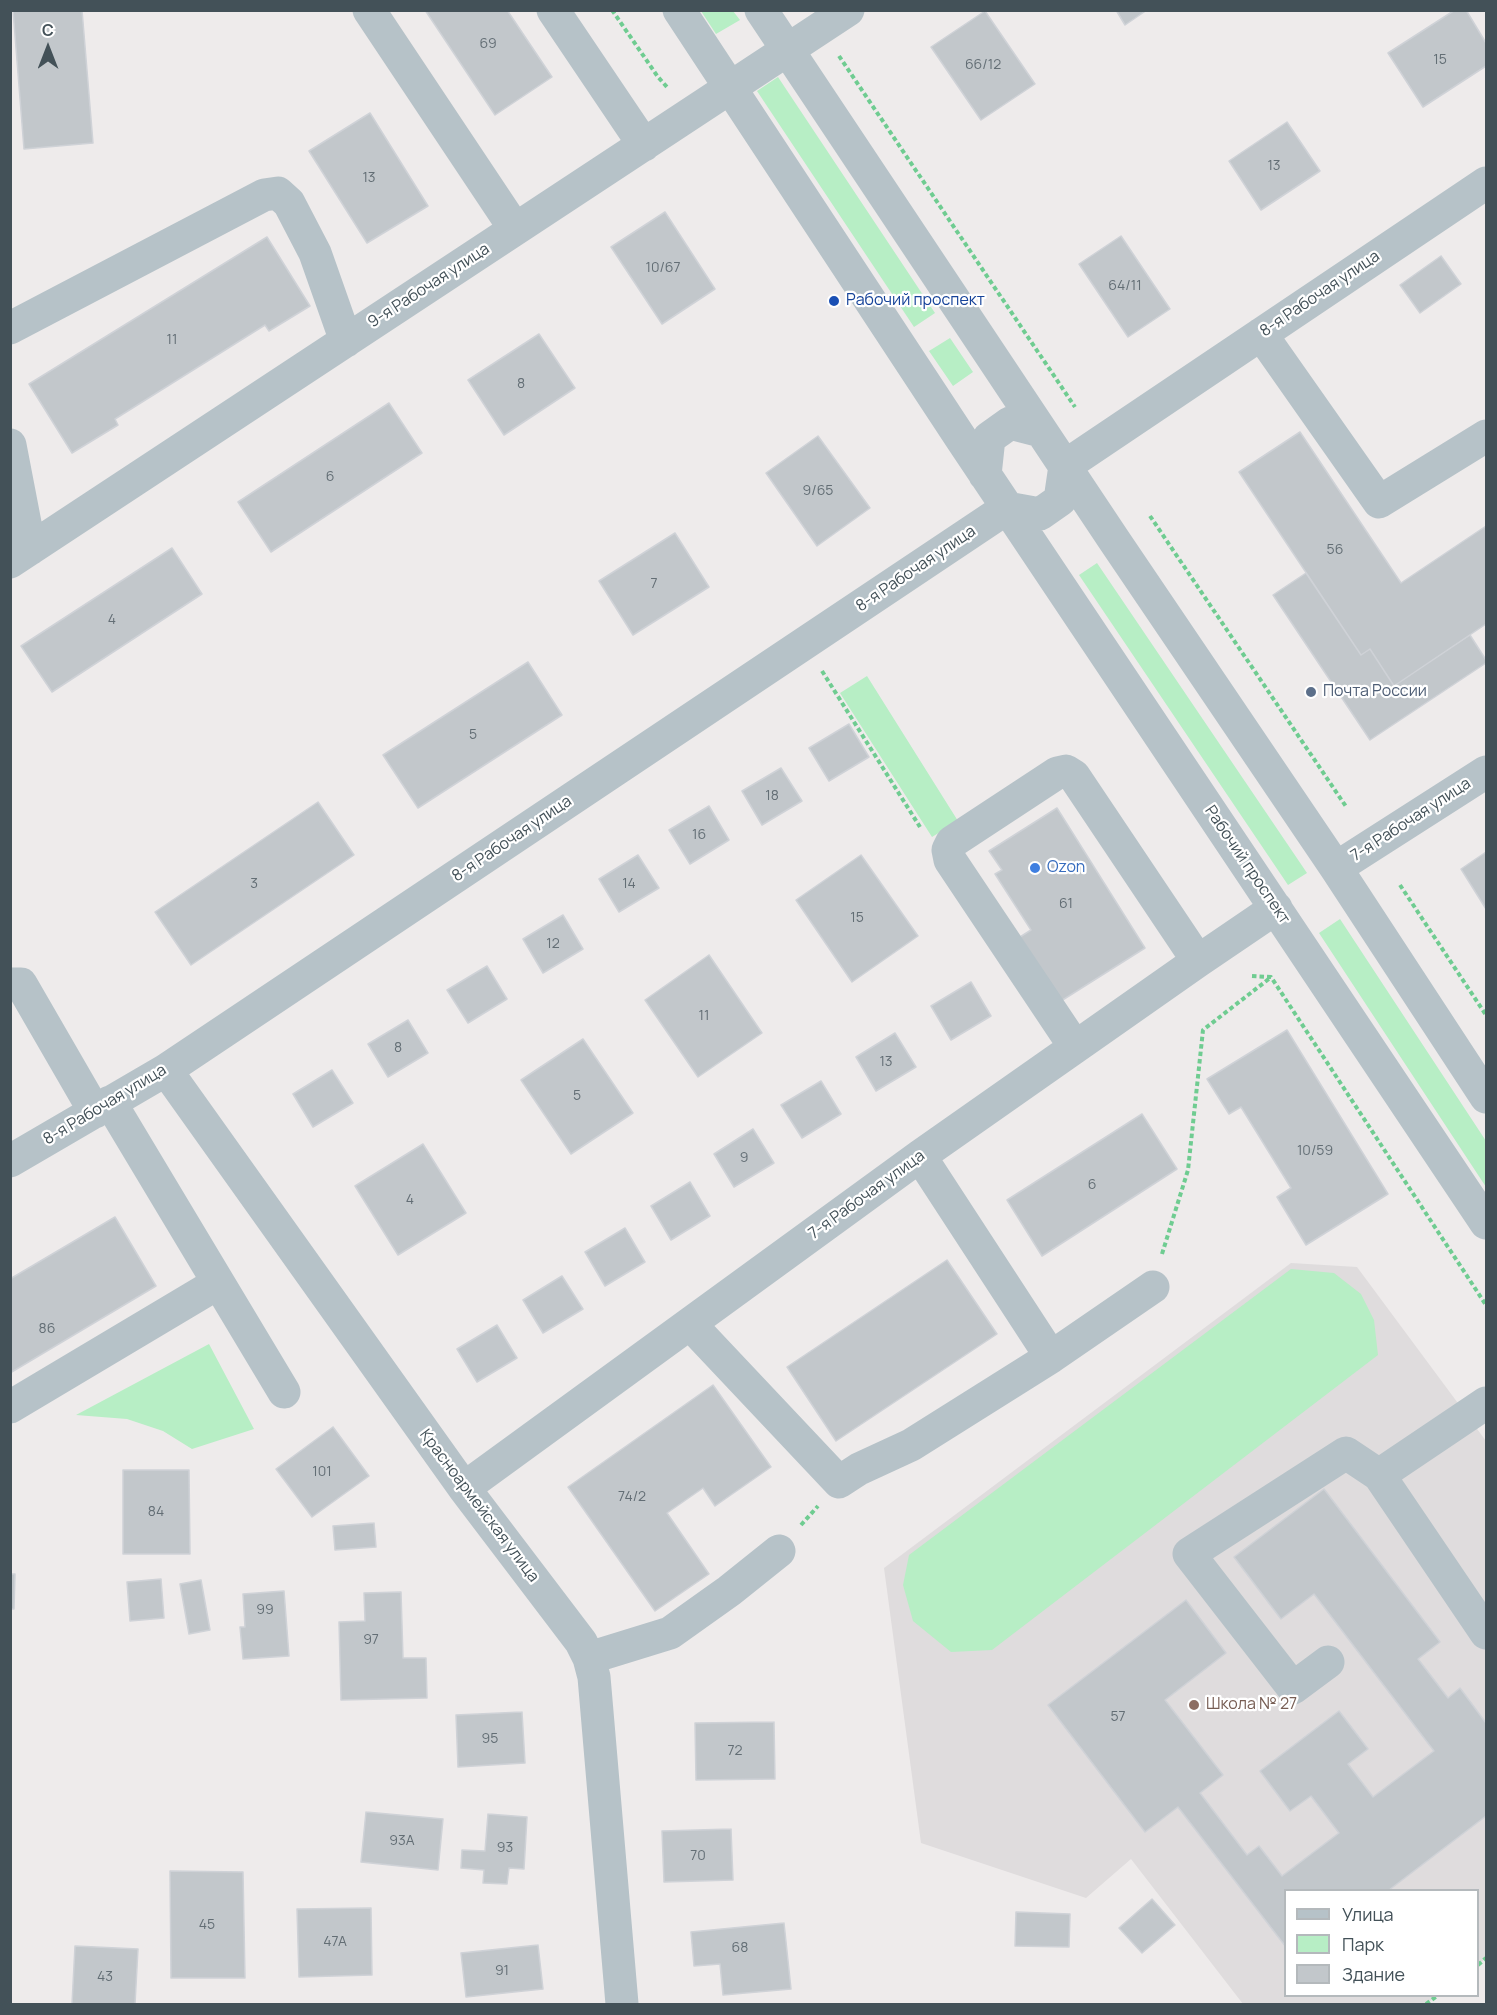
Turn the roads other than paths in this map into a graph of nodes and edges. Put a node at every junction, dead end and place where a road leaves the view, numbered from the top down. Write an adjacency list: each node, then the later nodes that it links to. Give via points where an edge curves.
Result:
1 (369, 10): 10 (street)
2 (553, 10): 8 (street)
3 (679, 10): 7 (street, Рабочий проспект)
4 (760, 10): 6 (street)
5 (848, 10): 6 (street, 9-я Рабочая улица)
6 (787, 51): 7 (street, 9-я Рабочая улица); 14 (street)
7 (729, 88): 8 (street, 9-я Рабочая улица); 18 (street, Рабочий проспект)
8 (644, 145): 10 (street, 9-я Рабочая улица)
9 (1486, 183): 12 (street, 8-я Рабочая улица)
10 (515, 229): 13 (street, 9-я Рабочая улица)
11 (10, 328): 13 (street, via 264,195 278,193 289,203 315,253)
12 (1260, 334): 15 (street, via 1379,501); 17 (street, 8-я Рабочая улица)
13 (346, 341): 20 (street, 9-я Рабочая улица)
14 (1041, 431): 17 (street); 18 (street, via 1010,423 989,438)
15 (1486, 436)
16 (10, 445): 20 (street)
17 (1065, 466): 19 (street, via 1060,500 1040,514); 22 (street)
18 (985, 474): 19 (street, Рабочий проспект)
19 (1007, 508): 23 (street, Рабочий проспект); 27 (street, 8-я Рабочая улица)
20 (20, 556)
21 (1486, 772): 22 (street, 7-я Рабочая улица)
22 (1336, 868): 28 (street)
23 (1276, 908): 24 (street, 7-я Рабочая улица); 32 (street, Рабочий проспект)
24 (1198, 961): 26 (street, 7-я Рабочая улица); 26 (street, via 1074,776 1066,771 1057,773 952,843 948,850 950,860)
25 (10, 984): 29 (street, via 21,984)
26 (1075, 1047): 30 (street, 7-я Рабочая улица)
27 (166, 1070): 29 (street, 8-я Рабочая улица); 41 (street, Красноармейская улица)
28 (1486, 1097)
29 (103, 1107): 31 (street, 8-я Рабочая улица); 33 (street)
30 (920, 1156): 35 (street, 7-я Рабочая улица); 36 (street)
31 (10, 1161)
32 (1486, 1223)
33 (218, 1283): 37 (street); 39 (street)
34 (1153, 1287): 36 (street)
35 (690, 1324): 36 (street, via 839,1482 911,1445); 41 (street, 7-я Рабочая улица)
36 (1051, 1357)
37 (284, 1392)
38 (1486, 1403): 40 (street)
39 (10, 1407)
40 (1379, 1475): 43 (street); 45 (street, via 1346,1454 1189,1554 1293,1688)
41 (464, 1488): 44 (street, Красноармейская улица, via 581,1642)
42 (779, 1551): 44 (street, via 670,1633)
43 (1486, 1633)
44 (589, 1658): 46 (street, Красноармейская улица, via 594,1677)
45 (1328, 1662)
46 (622, 2004)

